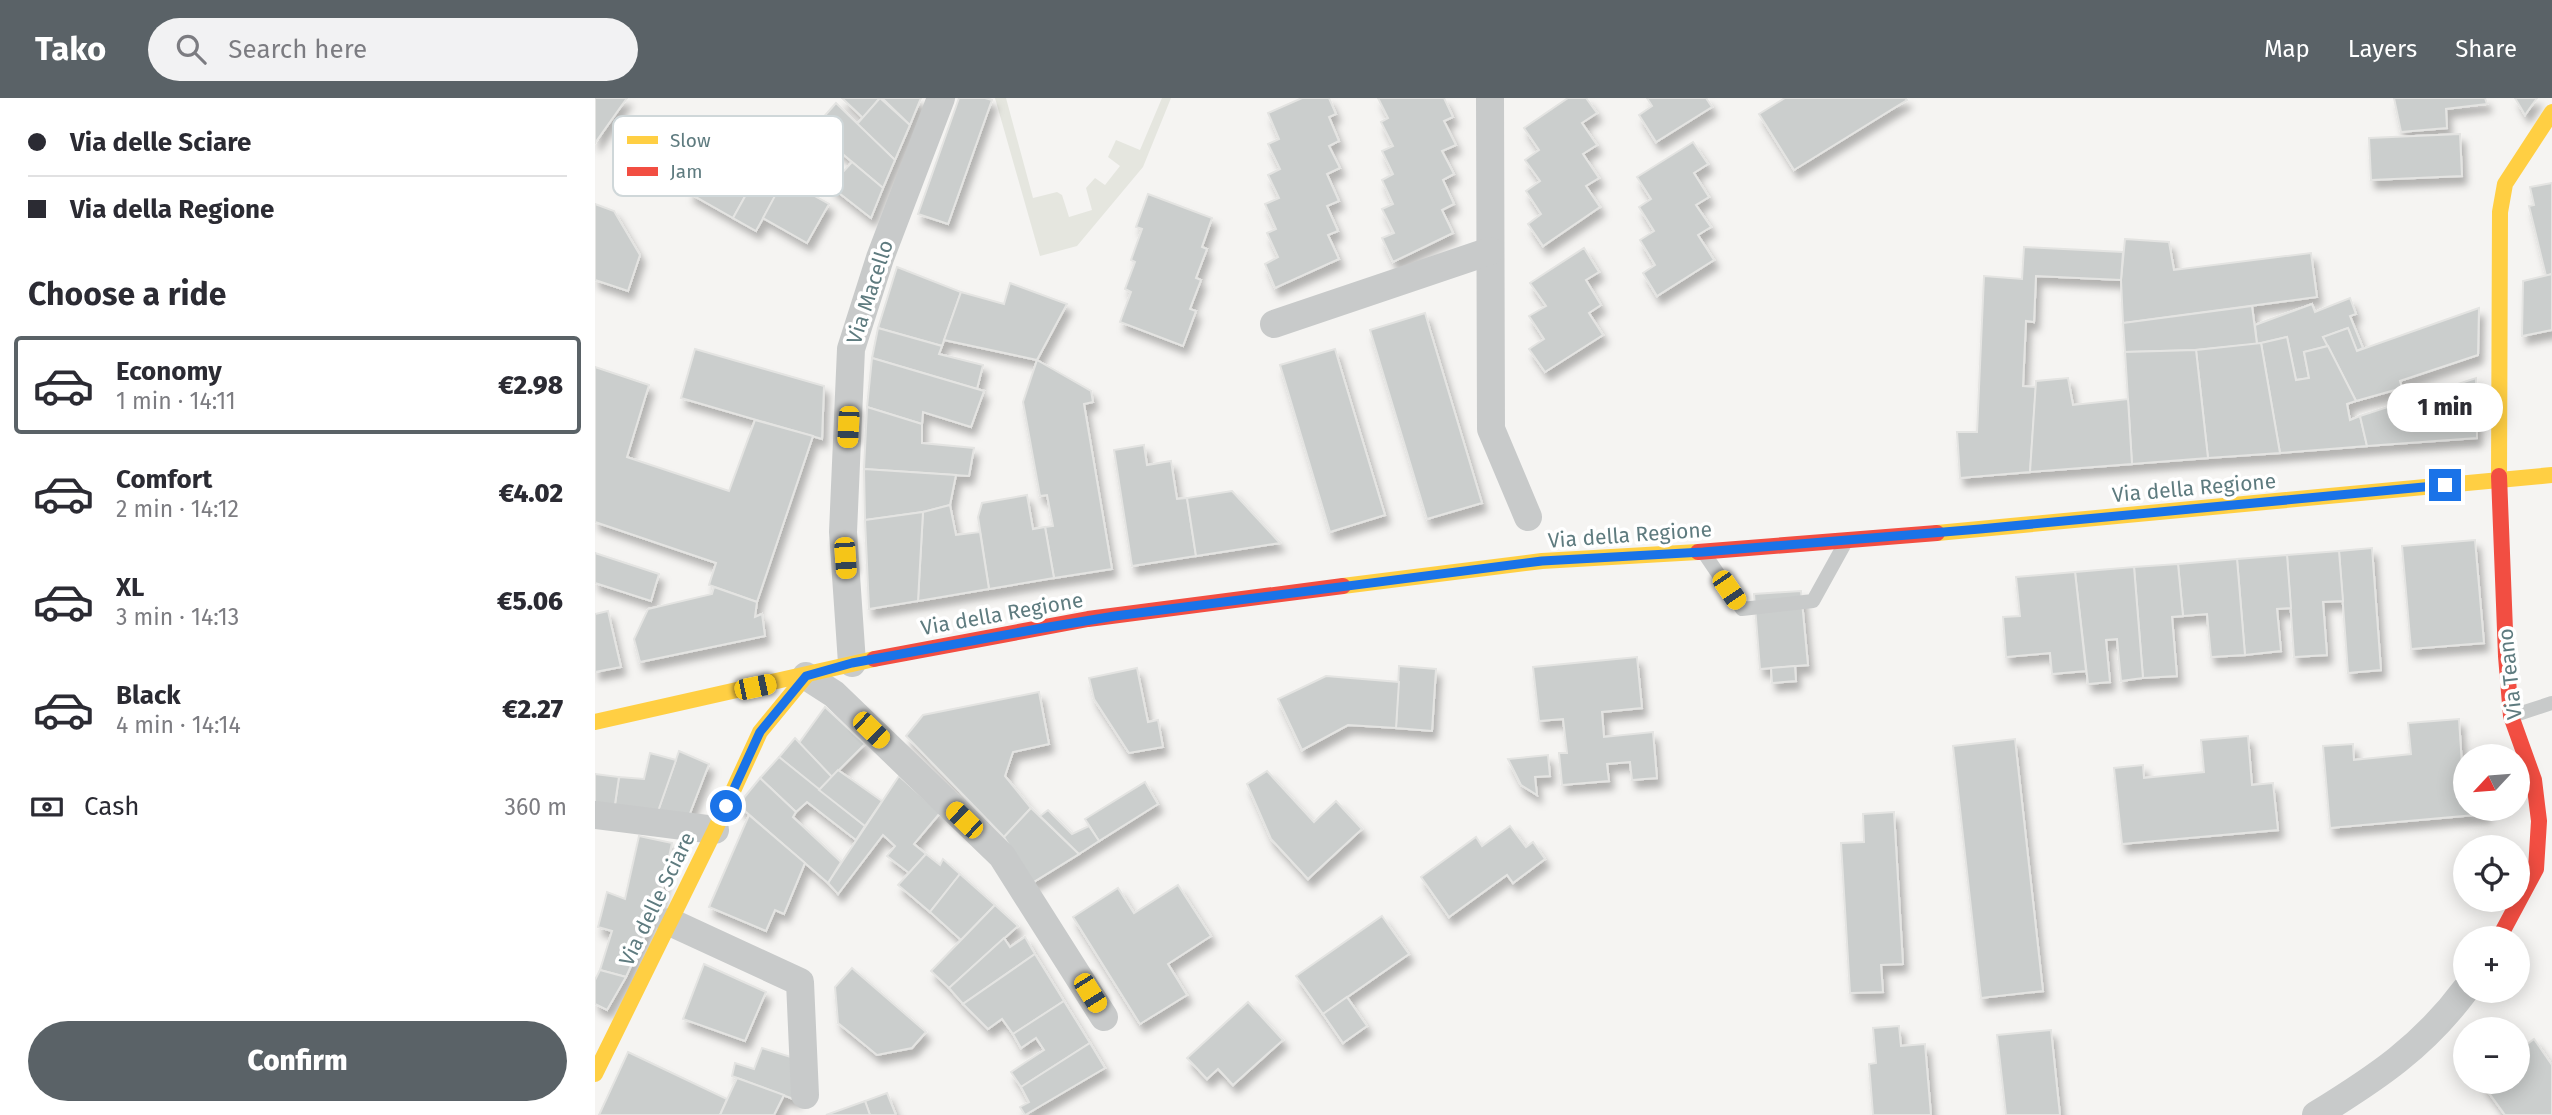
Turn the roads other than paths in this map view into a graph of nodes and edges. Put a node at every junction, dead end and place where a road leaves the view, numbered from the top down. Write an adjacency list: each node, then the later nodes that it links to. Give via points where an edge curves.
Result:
1 (941, 98): 11 (street, Via Macello, via 851,349 843,532)
2 (1490, 98): 4 (street)
3 (2552, 112): 7 (main road, Via Teano, via 2505,184 2500,212)
4 (1490, 251): 5 (street); 8 (street, via 1491,429)
5 (1274, 324)
6 (2552, 475): 7 (main road, Via della Regione)
7 (2499, 481): 9 (main road, Via della Regione); 14 (main road, Via Teano)
8 (1528, 517)
9 (1847, 540): 10 (main road, Via della Regione); 10 (lane, via 1813,601 1742,608)
10 (1703, 552): 11 (main road, Via della Regione, via 1542,561 1101,617)
11 (852, 663): 12 (main road, Via della Regione)
12 (806, 676): 15 (main road, Via della Regione); 17 (main road, Via delle Sciare, via 760,732); 21 (street, via 834,694 1002,856)
13 (2552, 703): 14 (lane)
14 (2511, 716): 19 (main road, Via Teano, via 2534,780 2539,821 2536,869)
15 (595, 722)
16 (595, 815): 17 (street)
17 (715, 830): 18 (main road, Via delle Sciare)
18 (670, 922): 22 (main road, Via delle Sciare); 23 (street, via 800,982)
19 (2505, 926)
20 (2456, 1003): 24 (street, via 2411,1050)
21 (1104, 1017)
22 (595, 1074)
23 (806, 1095)
24 (2316, 1115)

